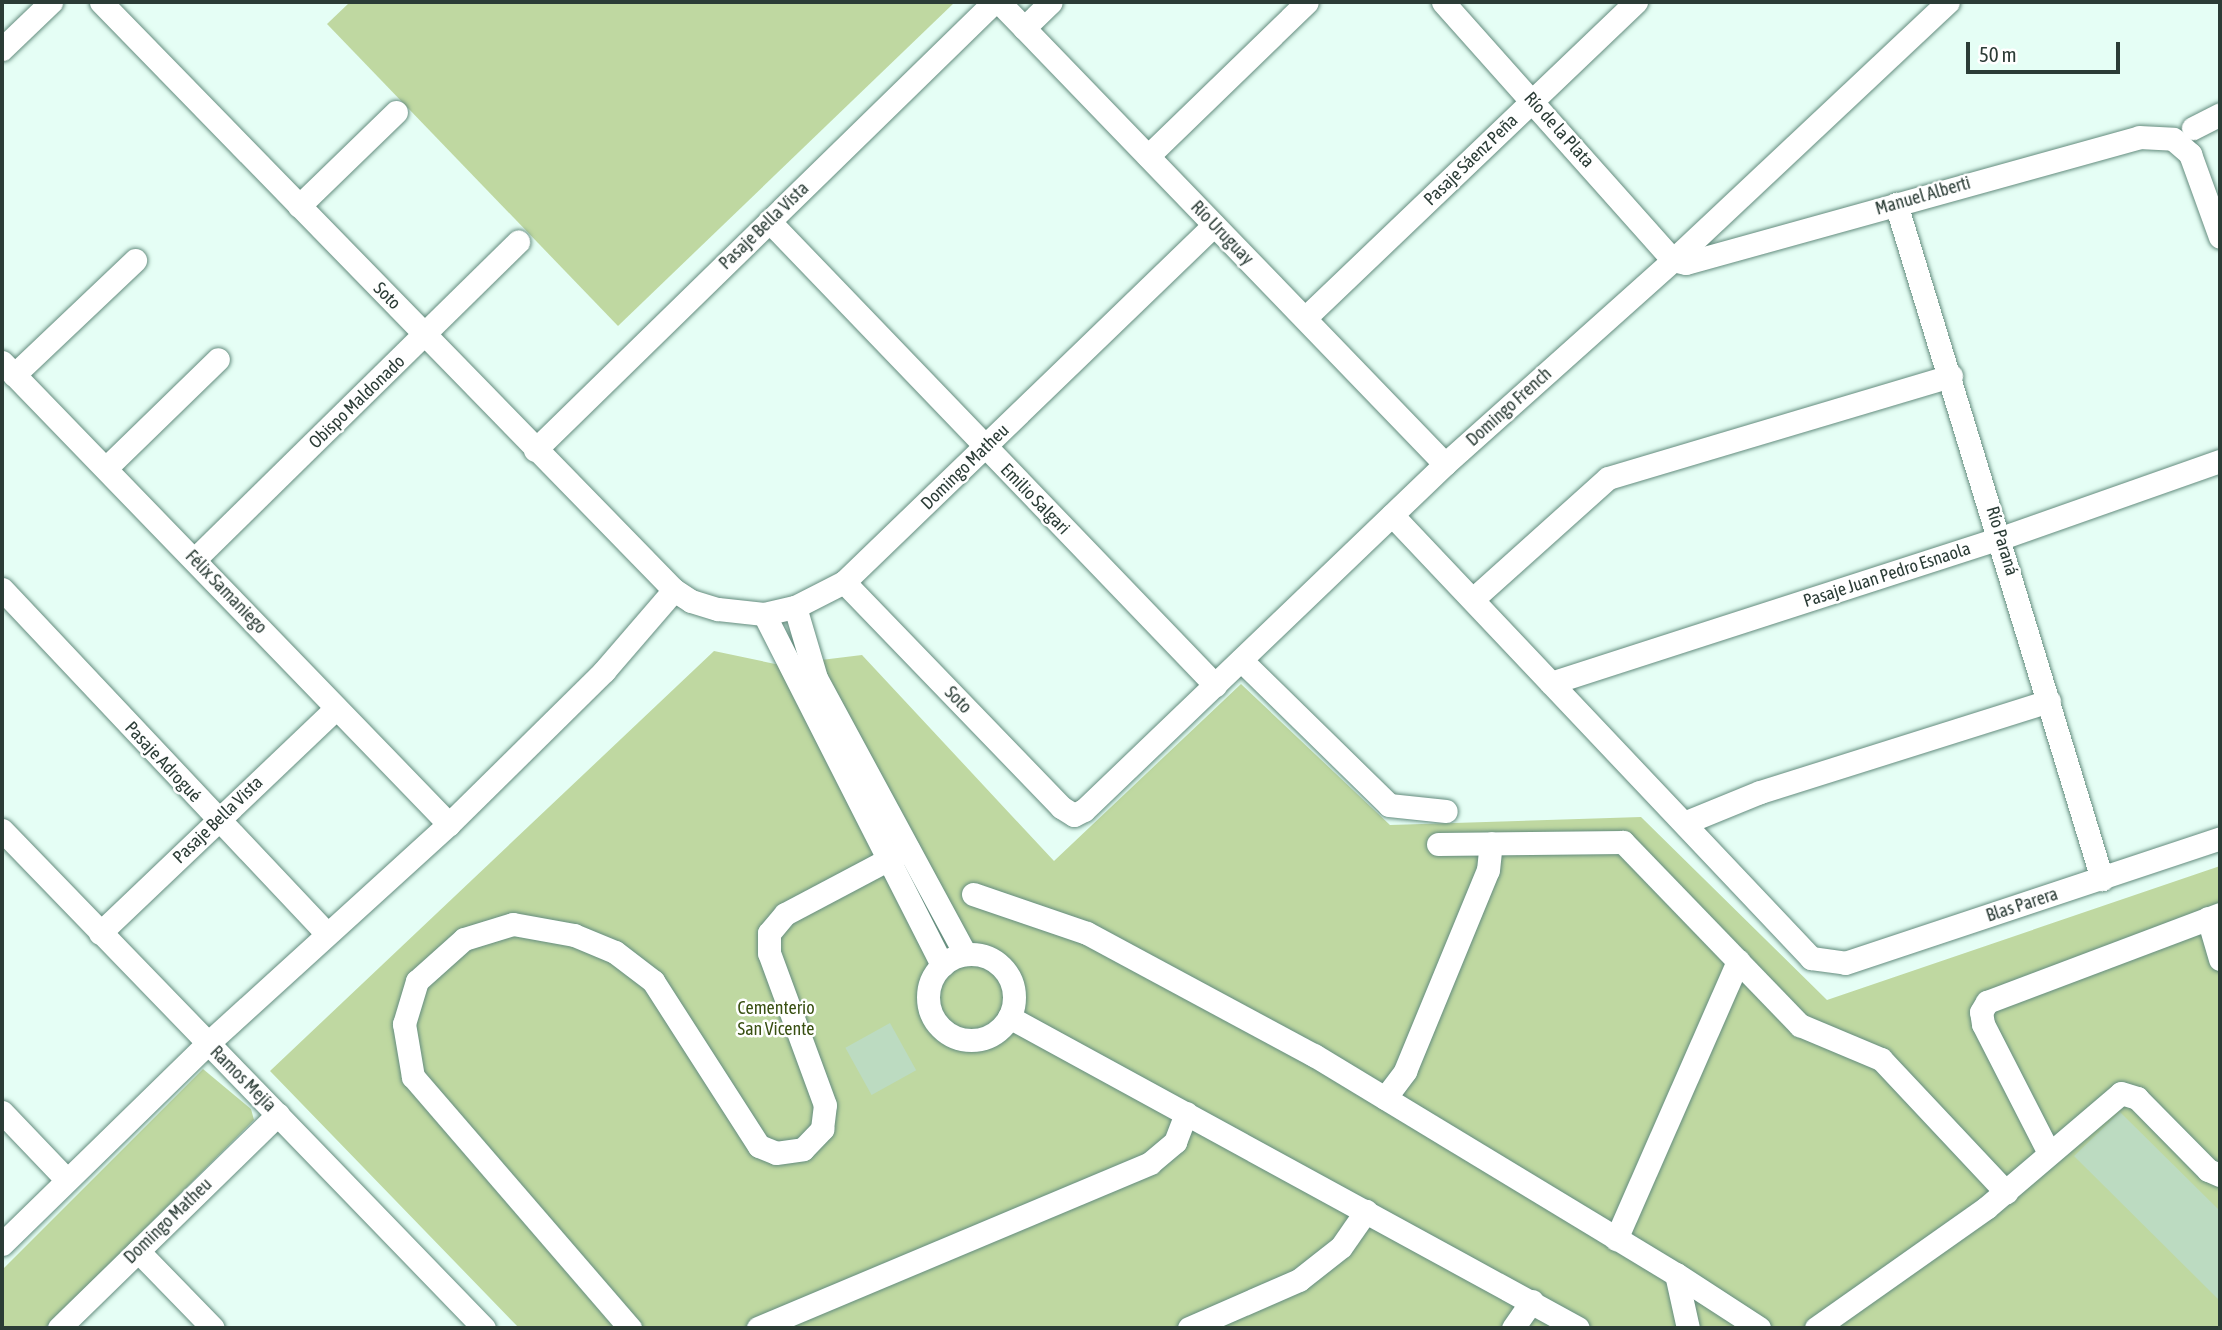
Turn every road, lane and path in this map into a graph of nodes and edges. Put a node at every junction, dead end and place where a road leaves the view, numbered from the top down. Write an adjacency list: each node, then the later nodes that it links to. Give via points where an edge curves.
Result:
1 (51, 2): 10 (street)
2 (100, 2): 17 (street, Soto)
3 (996, 2): 9 (street, Río Uruguay); 18 (street, Pasaje Bella Vista)
4 (1051, 2): 9 (street)
5 (1307, 2): 15 (street)
6 (1443, 2): 11 (street, Río de la Plata)
7 (1636, 2): 11 (street, Pasaje Sáenz Peña)
8 (1932, 7): 23 (street, Domingo French)
9 (1024, 28): 15 (street, Río Uruguay)
10 (2, 49)
11 (1533, 101): 23 (street, Río de la Plata); 24 (street, Pasaje Sáenz Peña)
12 (396, 112): 17 (street)
13 (2220, 114): 14 (street, Manuel Alberti)
14 (2183, 133): 16 (street, Manuel Alberti, via 2118,140); 20 (street)
15 (1148, 156): 19 (street, Río Uruguay)
16 (1896, 204): 23 (street, Manuel Alberti, via 1686,263); 28 (street, Río Paraná)
17 (299, 206): 25 (street, Soto)
18 (769, 221): 29 (street, Emilio Salgari); 30 (street, Pasaje Bella Vista)
19 (1214, 225): 24 (street, Río Uruguay); 29 (street, Domingo Matheu)
20 (2220, 237)
21 (518, 242): 25 (street, Obispo Maldonado)
22 (135, 260): 27 (street)
23 (1673, 260): 32 (street, Domingo French)
24 (1305, 318): 32 (street, Río Uruguay)
25 (426, 335): 30 (street, Soto); 36 (street, Obispo Maldonado)
26 (218, 359): 33 (street)
27 (8, 369): 33 (street, Félix Samaniego)
28 (1951, 376): 35 (street, Río Paraná); 40 (street, via 1608,478)
29 (985, 447): 37 (street, Domingo Matheu); 45 (street, Emilio Salgari)
30 (535, 450): 39 (street, Soto)
31 (2220, 461): 35 (street, Pasaje Juan Pedro Esnaola)
32 (1446, 464): 34 (street, Domingo French)
33 (106, 468): 36 (street, Félix Samaniego)
34 (1392, 515): 40 (street); 43 (street, Domingo French)
35 (2001, 538): 44 (street, Pasaje Juan Pedro Esnaola); 46 (street, Río Paraná)
36 (195, 559): 47 (street, Félix Samaniego)
37 (844, 582): 41 (street, Domingo Matheu); 49 (street, Soto, via 1061,807)
38 (2, 589): 50 (street, Pasaje Adrogué)
39 (674, 590): 42 (street, Domingo Matheu, via 702,604); 52 (street, via 604,671)
40 (1473, 599): 44 (street)
41 (795, 607): 42 (street, Domingo Matheu); 57 (street, via 816,678)
42 (764, 614): 58 (street)
43 (1241, 660): 45 (street, Domingo French); 48 (street, via 1389,805)
44 (1551, 683): 51 (street)
45 (1214, 685): 49 (street, Domingo French)
46 (2049, 701): 51 (street, via 1760,792); 59 (street, Río Paraná)
47 (336, 708): 50 (street, Pasaje Bella Vista); 52 (street, Félix Samaniego)
48 (1446, 811)
49 (1074, 815)
50 (216, 820): 62 (street, Pasaje Bella Vista); 63 (street, Pasaje Adrogué)
51 (1684, 822): 59 (street, Blas Parera, via 1803,953 1823,962 1845,962)
52 (449, 824): 63 (street)
53 (2, 830): 62 (street, Ramos Mejía)
54 (2220, 838): 59 (street, Blas Parera)
55 (1491, 843): 56 (street); 66 (street, via 1623,842); 70 (street, via 1488,870 1405,1071)
56 (1438, 844)
57 (908, 849): 58 (street); 64 (street)
58 (886, 860): 67 (street); 87 (street, via 785,914 769,933 769,953 825,1105 817,1137 793,1152 766,1149 750,1136 653,981 615,952 575,935 513,924 464,939 417,981 404,1024 413,1077)
59 (2102, 879)
60 (973, 894): 70 (street, via 1087,933)
61 (2214, 916): 65 (street); 74 (street, via 1987,1002 1981,1012 1983,1024)
62 (100, 933): 69 (street, Ramos Mejía)
63 (327, 934): 69 (street)
64 (965, 954): 67 (street); 68 (street, via 991,959 1002,967 1014,990)
65 (2220, 959)
66 (1738, 961): 77 (street, via 1809,1032 1881,1059); 79 (street)
67 (942, 965): 68 (street, via 933,977 929,1006 945,1031 973,1040 987,1037)
68 (1009, 1017): 72 (street)
69 (207, 1044): 73 (street, Ramos Mejía); 76 (street)
70 (1385, 1098): 79 (street)
71 (2, 1112): 76 (street)
72 (1186, 1113): 78 (street); 88 (street, via 1175,1142 1150,1163)
73 (278, 1114): 81 (street, Domingo Matheu); 86 (street, Ramos Mejía)
74 (2049, 1153): 75 (street, via 2110,1099 2129,1093 2208,1170); 77 (street)
75 (2220, 1175)
76 (67, 1181): 80 (street)
77 (2006, 1192): 94 (street)
78 (1366, 1211): 83 (street); 89 (street, via 1341,1247 1299,1280)
79 (1616, 1239): 82 (street)
80 (2, 1244)
81 (138, 1251): 84 (street, Domingo Matheu); 85 (street)
82 (1676, 1274): 92 (street); 93 (street)
83 (1532, 1301): 90 (street); 91 (street)
84 (60, 1328)
85 (213, 1328)
86 (484, 1328)
87 (629, 1328)
88 (758, 1328)
89 (1189, 1328)
90 (1513, 1328)
91 (1578, 1328)
92 (1688, 1328)
93 (1759, 1328)
94 (1816, 1328)

